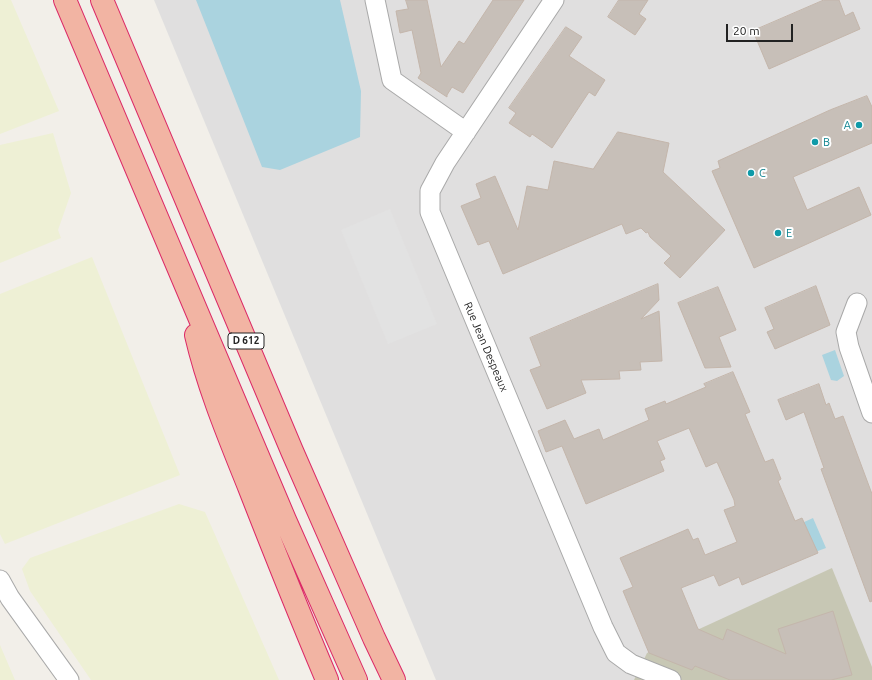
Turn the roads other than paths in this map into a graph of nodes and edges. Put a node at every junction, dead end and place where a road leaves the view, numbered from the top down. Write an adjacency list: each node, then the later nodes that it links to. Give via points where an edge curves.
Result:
1 (65, 0): 6 (highway, D 612)
2 (102, 0): 13 (highway, D 612, via 292,451)
3 (376, 0): 5 (street, via 392,80)
4 (554, 0): 5 (street, Rue Jean Despeaux)
5 (466, 132): 14 (street, Rue Jean Despeaux, via 430,191 430,212 603,627 616,652 631,664)
6 (183, 278): 11 (highway, via 203,367); 12 (highway, D 612)
7 (857, 303): 8 (street, via 846,332)
8 (872, 413)
9 (0, 580): 10 (street, via 10,598)
10 (70, 680)
11 (327, 680)
12 (356, 680)
13 (394, 680)
14 (671, 680)

